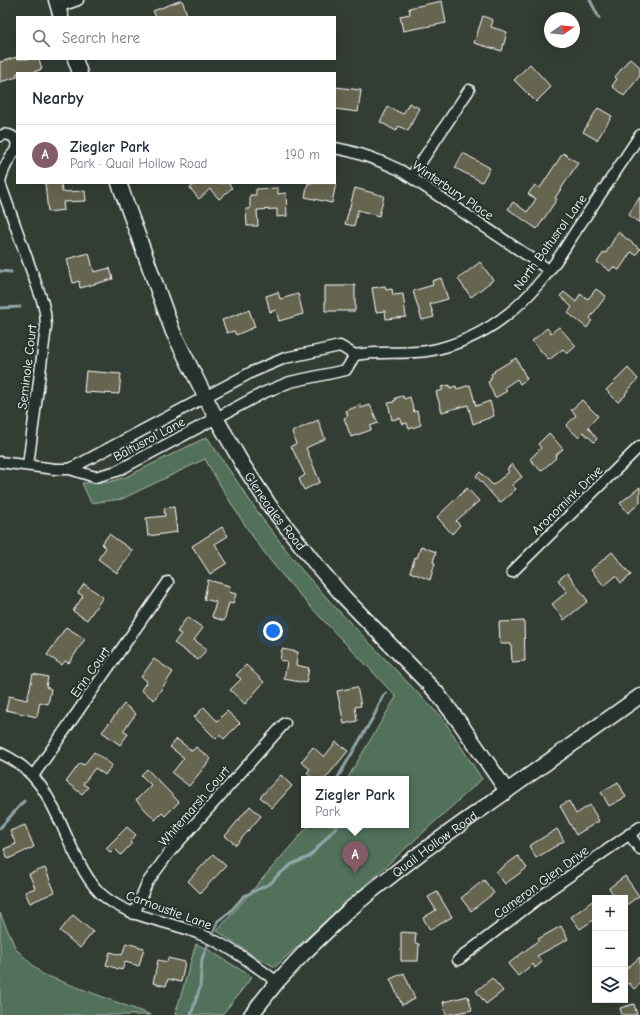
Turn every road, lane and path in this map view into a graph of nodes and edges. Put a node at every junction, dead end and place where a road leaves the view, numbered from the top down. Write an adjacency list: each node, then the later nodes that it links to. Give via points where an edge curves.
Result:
1 (78, 0): 2 (street)
2 (58, 8)
3 (75, 60): 4 (street)
4 (80, 72)
5 (469, 90): 11 (street)
6 (0, 136): 8 (street, Seminole Court, via 11,135)
7 (640, 136): 14 (street, North Baltusrol Lane)
8 (16, 140)
9 (336, 148): 11 (street, Winterbury Place, via 386,163)
10 (16, 150): 12 (street, Seminole Court, via 1,175)
11 (411, 177): 14 (street, Winterbury Place)
12 (0, 183): 20 (street, Seminole Court, via 45,312 46,327)
13 (119, 184): 16 (street, Gleneagles Road, via 173,332)
14 (549, 270): 15 (street, North Baltusrol Lane, via 514,310 481,332 459,342 419,353)
15 (355, 355): 16 (street, Baltusrol Lane, via 340,346 285,358 252,372); 17 (street, via 346,370 290,382)
16 (206, 397): 17 (street, Gleneagles Road); 21 (street, Baltusrol Lane)
17 (216, 418): 21 (street, Baltusrol Lane, via 117,471 95,477); 28 (street, Gleneagles Road, via 243,465 301,547 344,597 437,693)
18 (640, 446): 22 (street, Aronomink Drive)
19 (0, 462): 20 (street, Baltusrol Lane)
20 (28, 465): 21 (street, Baltusrol Lane)
21 (70, 469)
22 (512, 572)
23 (168, 582): 27 (street, Erin Court)
24 (640, 696): 28 (street, Quail Hollow Road)
25 (285, 723): 32 (street, Whitemarsh Court, via 164,859 147,883)
26 (0, 753): 27 (street, Carnoustie Lane, via 15,761)
27 (33, 776): 32 (street, Carnoustie Lane, via 51,802 84,872 113,903)
28 (507, 791): 34 (street, Quail Hollow Road, via 373,890)
29 (640, 827): 30 (street, Cameron Glen Drive)
30 (629, 834): 31 (street); 33 (street, Cameron Glen Drive, via 548,891)
31 (640, 849)
32 (134, 914): 34 (street, Carnoustie Lane, via 198,933 222,944)
33 (458, 960)
34 (277, 982): 35 (street, Quail Hollow Road)
35 (251, 1015)

